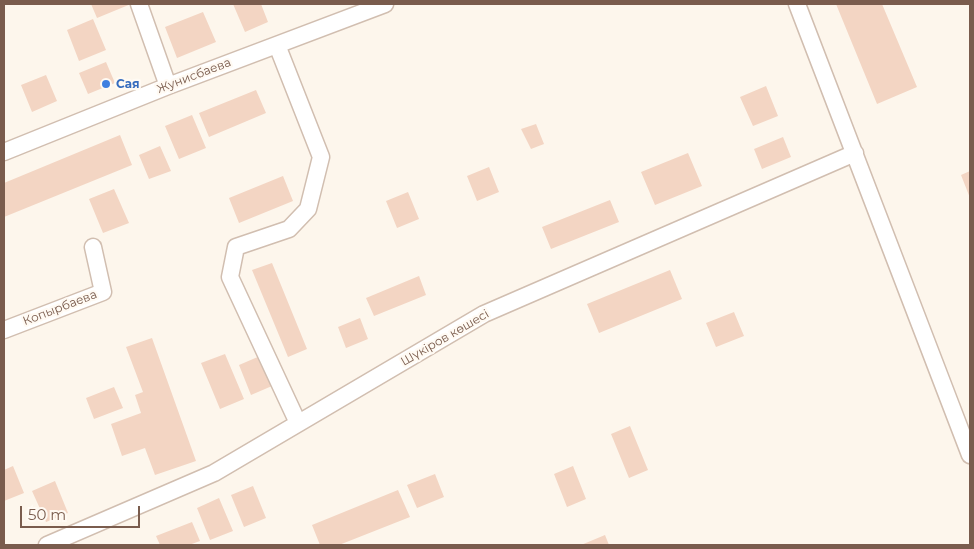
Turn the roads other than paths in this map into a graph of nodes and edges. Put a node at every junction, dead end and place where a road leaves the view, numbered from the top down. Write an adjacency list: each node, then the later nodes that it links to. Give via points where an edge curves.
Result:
1 (139, 4): 5 (street)
2 (385, 4): 4 (street, Жунисбаева)
3 (797, 4): 7 (street)
4 (277, 44): 5 (street, Жунисбаева); 10 (street, via 321,157 308,209 289,229 236,247 230,277)
5 (168, 86): 6 (street, Жунисбаева)
6 (4, 152)
7 (855, 153): 10 (street, Шүкіров көшесі, via 484,314); 11 (street)
8 (93, 247): 9 (street, Копырбаева, via 102,292)
9 (4, 330)
10 (298, 423): 12 (street, Шүкіров көшесі, via 214,473)
11 (970, 454)
12 (55, 544)

